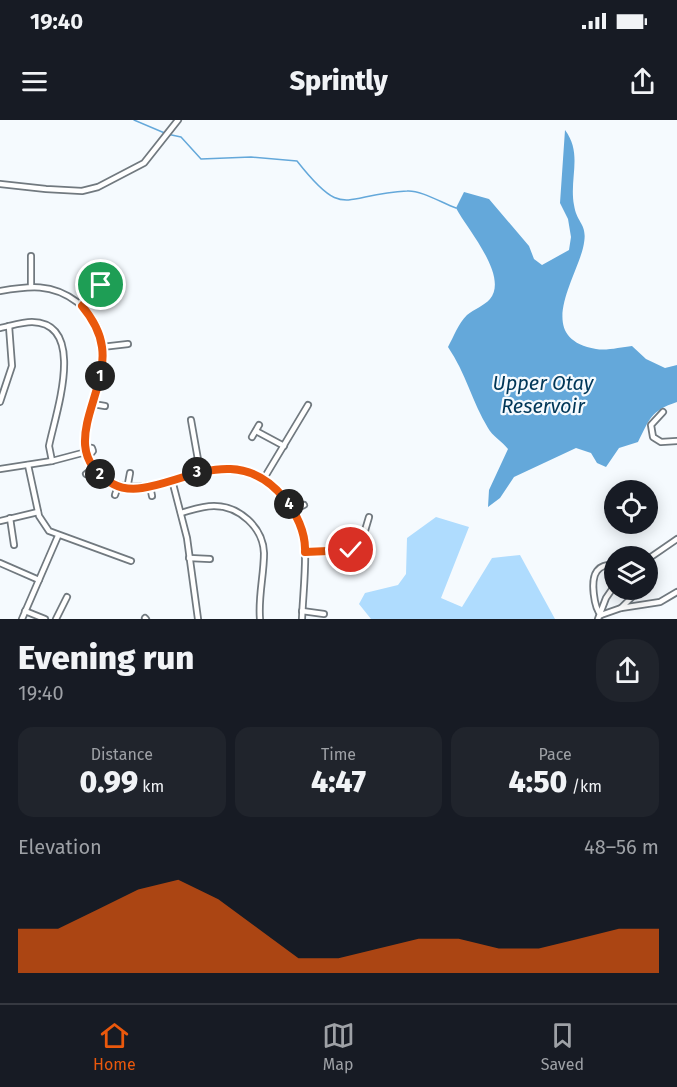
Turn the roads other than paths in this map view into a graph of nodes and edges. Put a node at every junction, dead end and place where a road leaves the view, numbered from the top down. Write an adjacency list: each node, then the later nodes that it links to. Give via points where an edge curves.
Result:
1 (178, 120): 2 (street, via 144,164 98,187 82,190)
2 (0, 184)
3 (32, 256): 4 (street)
4 (31, 285): 6 (street); 7 (street, via 60,290)
5 (101, 285): 7 (street)
6 (0, 291)
7 (82, 306): 11 (street)
8 (9, 326): 9 (street); 12 (street, via 12,366); 24 (street, via 44,324 57,333 64,348 66,360 49,446)
9 (0, 328)
10 (128, 344): 11 (street)
11 (102, 347): 13 (street, via 102,368)
12 (0, 402)
13 (93, 404): 15 (street); 23 (street, via 85,432)
14 (308, 405): 22 (street)
15 (105, 406)
16 (663, 412): 21 (street, via 651,425 653,437 661,442)
17 (191, 420): 28 (street)
18 (260, 425): 19 (street)
19 (256, 431): 20 (street); 22 (street)
20 (252, 437)
21 (677, 441)
22 (284, 447): 32 (street)
23 (86, 452): 24 (street); 26 (street)
24 (52, 460): 25 (street)
25 (28, 465): 27 (street); 40 (street)
26 (94, 468): 30 (street); 33 (street)
27 (0, 469)
28 (200, 471): 31 (street); 32 (street, via 233,470)
29 (130, 473): 35 (street)
30 (86, 474)
31 (172, 480): 34 (street); 41 (street)
32 (263, 480): 39 (street)
33 (118, 486): 35 (street); 36 (street)
34 (150, 486): 35 (street); 37 (street)
35 (127, 489)
36 (115, 495)
37 (152, 496)
38 (304, 505): 39 (street)
39 (294, 510): 48 (street)
40 (38, 512): 43 (street); 45 (street, via 47,529)
41 (181, 513): 50 (street); 69 (street, via 220,506 239,513 254,526 264,553)
42 (369, 517): 48 (street, via 361,544 351,550)
43 (10, 518): 44 (street); 47 (street)
44 (0, 521)
45 (58, 536): 52 (street); 55 (street)
46 (677, 540): 49 (street)
47 (14, 545)
48 (305, 552): 62 (street)
49 (658, 552)
50 (189, 558): 51 (street); 68 (street)
51 (210, 560)
52 (131, 561)
53 (0, 563): 55 (street)
54 (604, 567): 64 (street, via 594,577)
55 (39, 580): 61 (street)
56 (677, 592): 60 (street, via 660,602)
57 (67, 597): 67 (street)
58 (605, 600): 64 (street)
59 (629, 600): 60 (street)
60 (621, 608): 64 (street)
61 (26, 611): 65 (street); 66 (street)
62 (302, 611): 63 (street); 70 (street)
63 (324, 614)
64 (600, 617)
65 (22, 619)
66 (45, 619)
67 (56, 619)
68 (198, 619)
69 (260, 619)
70 (302, 619)

